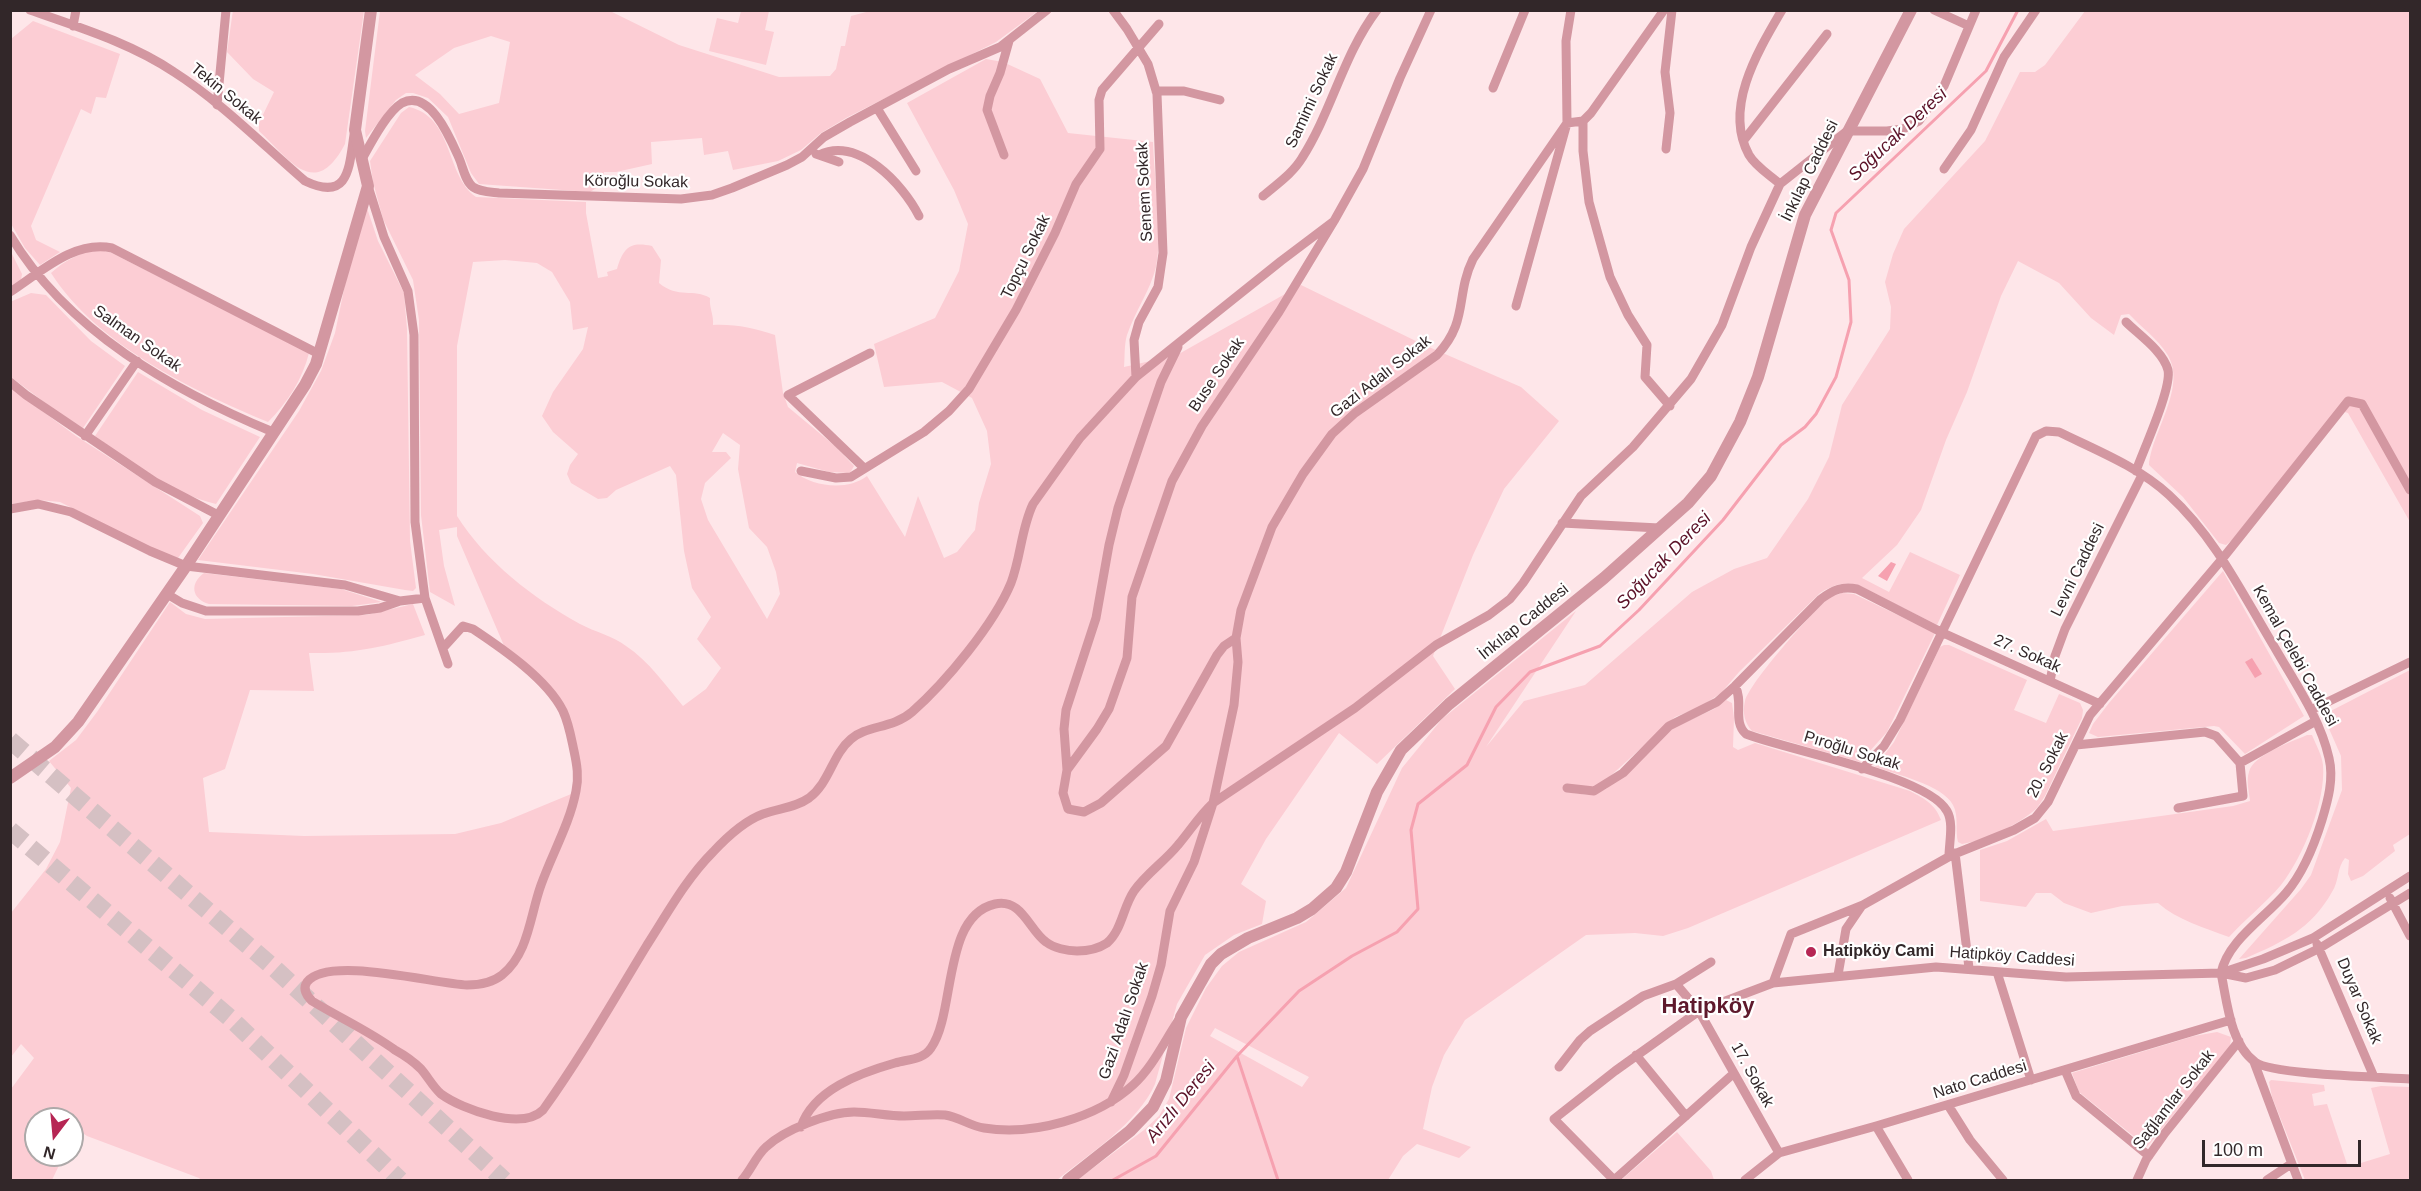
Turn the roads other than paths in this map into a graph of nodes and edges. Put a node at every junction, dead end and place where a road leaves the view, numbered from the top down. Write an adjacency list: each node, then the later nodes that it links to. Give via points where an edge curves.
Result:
1 (30, 10): 20 (street, Tekin Sokak)
2 (76, 10): 20 (street)
3 (226, 10): 29 (street)
4 (371, 10): 33 (street)
5 (1047, 10): 24 (street, Köroğlu Sokak)
6 (1113, 10): 25 (street, Senem Sokak)
7 (1369, 10): 22 (street)
8 (1377, 10): 22 (street, Samimi Sokak)
9 (1431, 10): 48 (street, Buse Sokak, via 1363,169)
10 (1525, 10): 26 (street)
11 (1571, 10): 32 (street, via 1566,41)
12 (1664, 10): 31 (street)
13 (1672, 10): 36 (street, via 1665,72 1670,112)
14 (1782, 10): 35 (street, via 1744,84)
15 (1911, 10): 34 (street, İnkılap Caddesi)
16 (1934, 10): 21 (street)
17 (1976, 10): 21 (street)
18 (2036, 10): 42 (street, via 2004,57 1971,130)
19 (1159, 24): 25 (street, Topçu Sokak)
20 (73, 26): 29 (street, Tekin Sokak, via 162,65)
21 (1969, 26): 34 (street, via 1944,86 1919,121 1903,129)
22 (1363, 29): 46 (street, Samimi Sokak, via 1302,158)
23 (1827, 34): 35 (street)
24 (1009, 41): 30 (street, Köroğlu Sokak); 39 (street, via 987,110)
25 (1139, 48): 27 (street, Senem Sokak, via 1152,72); 63 (street, Topçu Sokak, via 1102,90 1100,149 1076,184 1016,310 969,389 924,432)
26 (1493, 88)
27 (1156, 91): 28 (street, via 1184,91); 58 (street, Senem Sokak, via 1163,253 1158,287 1134,340)
28 (1220, 100)
29 (217, 105): 33 (street, Tekin Sokak, via 305,180 325,188 345,180)
30 (878, 108): 37 (street, Köroğlu Sokak, via 834,131); 43 (street)
31 (1583, 121): 32 (street); 60 (street, via 1588,191 1601,250 1618,296 1647,345 1644,377)
32 (1567, 123): 52 (street); 77 (street, Gazi Adalı Sokak, via 1473,260 1459,319 1447,343 1437,355 1346,421 1316,454 1288,497 1244,599)
33 (355, 130): 40 (street)
34 (1847, 131): 44 (street); 70 (street, İnkılap Caddesi, via 1802,223 1771,335 1740,422 1711,476)
35 (1744, 140): 44 (street, via 1755,162)
36 (1666, 148)
37 (809, 151): 38 (street); 40 (street, Köroğlu Sokak, via 787,165 732,188 696,198 488,192 468,182 436,115 427,106 411,100 394,110)
38 (819, 155): 41 (street); 47 (street, via 830,149 858,154 890,176)
39 (1004, 155)
40 (362, 159): 45 (street)
41 (839, 162)
42 (1944, 169)
43 (916, 171)
44 (1780, 184): 60 (street, via 1722,325 1691,379)
45 (368, 186): 56 (street); 74 (street, via 410,300 414,335 415,522)
46 (1263, 196)
47 (919, 216)
48 (1334, 221): 54 (street); 89 (street, Buse Sokak, via 1279,312 1202,426 1172,481 1132,597 1126,658 1109,709)
49 (10, 235): 50 (street, Salman Sokak)
50 (38, 274): 51 (street); 56 (street, via 84,248 112,248); 57 (street, Salman Sokak, via 63,302)
51 (10, 292)
52 (1516, 306)
53 (2126, 322): 65 (street, Levni Caddesi, via 2157,353 2168,371 2167,388)
54 (1179, 344): 58 (street); 89 (street, via 1161,382 1113,529 1096,618 1066,710)
55 (870, 353): 63 (street, via 788,395)
56 (319, 354): 61 (street, via 305,385)
57 (137, 361): 61 (street, Salman Sokak, via 205,401); 62 (street)
58 (1137, 377): 78 (street, via 1080,438 1043,487 1027,516 1011,583 958,664 905,718 852,738 823,785 808,798 796,806 757,817 711,854 654,935 570,1072 543,1110 529,1119 480,1112 455,1103 441,1094 409,1059 312,1001 304,989 312,978 341,970 450,984 485,983 503,975 525,942 538,893 576,792 578,770 569,728 554,697 542,684 473,629 463,626)
59 (10, 382): 62 (street)
60 (1670, 406): 69 (street, via 1586,491)
61 (273, 432): 68 (street)
62 (85, 436): 68 (street, via 155,482)
63 (864, 468): 64 (street, Topçu Sokak, via 843,478)
64 (801, 471)
65 (2139, 473): 71 (street, Kemal Çelebi Caddesi, via 2170,496); 76 (street, Kemal Çelebi Caddesi, via 2059,432 2040,432); 81 (street, Levni Caddesi, via 2065,628)
66 (2410, 490): 71 (street, 20. Sokak, via 2362,404 2348,401)
67 (10, 509): 72 (street, via 38,504 71,512)
68 (218, 515): 72 (street)
69 (1562, 523): 70 (street); 92 (street, via 1523,583 1490,615 1436,645 1355,708)
70 (1659, 528): 111 (street, İnkılap Caddesi, via 1449,704 1401,750 1377,792 1336,888 1297,918 1221,954 1211,964)
71 (2223, 558): 83 (street, 20. Sokak); 84 (street, Kemal Çelebi Caddesi)
72 (186, 566): 73 (street); 75 (street, via 345,585)
73 (167, 594): 75 (street, via 206,610 358,611); 90 (street, via 66,738)
74 (425, 598): 75 (street); 78 (street)
75 (400, 601)
76 (1941, 632): 81 (street, 27. Sokak); 82 (street, 27. Sokak, via 1857,589 1834,589); 88 (street, via 1893,733)
77 (1236, 638): 89 (street, via 1217,655 1166,746 1101,803 1084,812 1068,809 1063,793); 92 (street, Gazi Adalı Sokak, via 1234,705)
78 (443, 648): 80 (street)
79 (2410, 662): 84 (street)
80 (448, 664)
81 (2050, 681): 83 (street, 27. Sokak)
82 (1735, 686): 88 (street, Pıroğlu Sokak, via 1739,724 1746,734); 91 (street, 27. Sokak, via 1717,702 1670,726 1623,773 1605,785 1594,791)
83 (2100, 704): 86 (street, 20. Sokak)
84 (2311, 710): 85 (street, Kemal Çelebi Caddesi)
85 (2316, 720): 87 (street); 106 (street, Kemal Çelebi Caddesi, via 2331,772 2316,836 2296,879 2228,954)
86 (2076, 745): 87 (street, via 2205,732 2216,736); 94 (street, 20. Sokak, via 2048,801 2035,818)
87 (2240, 762): 93 (street, via 2244,796)
88 (1862, 769): 94 (street, Pıroğlu Sokak, via 1905,783 1942,804 1949,817)
89 (1067, 770)
90 (10, 777)
91 (1567, 788)
92 (1212, 803): 122 (street, Gazi Adalı Sokak, via 1194,862 1170,911 1152,996); 126 (street, via 1180,844 1134,891 1112,936 1097,948 1071,951 1046,942 1019,910 1003,903 980,912 961,940 939,1031 931,1048 920,1057 858,1075 809,1108)
93 (2178, 808)
94 (1952, 855): 99 (street, 20. Sokak); 104 (street, Pıroğlu Sokak)
95 (2410, 876): 96 (street)
96 (2386, 892): 98 (street); 101 (street)
97 (2410, 893): 98 (street)
98 (2394, 904): 100 (street); 102 (street)
99 (1863, 905): 107 (street, via 1846,929); 108 (street, 20. Sokak, via 1791,934)
100 (2410, 936)
101 (2313, 938): 102 (street, Duyar Sokak); 106 (street)
102 (2320, 948): 106 (street, via 2261,975 2239,978); 119 (street, Duyar Sokak)
103 (1711, 962): 109 (street)
104 (1969, 968): 105 (street, Hatipköy Caddesi); 107 (street, Hatipköy Caddesi)
105 (1997, 972): 106 (street, Hatipköy Caddesi, via 2075,977); 121 (street)
106 (2221, 974): 112 (street)
107 (1838, 975): 108 (street, Hatipköy Caddesi)
108 (1773, 983): 110 (street, Hatipköy Caddesi)
109 (1676, 984): 110 (street, 17. Sokak); 116 (street, via 1643,996 1590,1031)
110 (1699, 1011): 114 (street, Hatipköy Caddesi); 118 (street, 17. Sokak)
111 (1181, 1017): 122 (street, via 1138,1080); 131 (street, İnkılap Caddesi, via 1166,1081 1154,1107)
112 (2231, 1020): 113 (street); 117 (street, Nato Caddesi)
113 (2239, 1041): 115 (street); 128 (street, Sağlamlar Sokak)
114 (1636, 1055): 124 (street); 132 (street, Hatipköy Caddesi, via 1554,1119)
115 (2254, 1062): 119 (street, via 2298,1072); 129 (street)
116 (1559, 1067)
117 (2065, 1070): 121 (street, Nato Caddesi); 128 (street, via 2076,1096)
118 (1733, 1074): 124 (street); 127 (street, 17. Sokak)
119 (2374, 1077): 120 (street)
120 (2410, 1079)
121 (2031, 1080): 123 (street, Nato Caddesi)
122 (1111, 1102): 126 (street, via 1060,1123 1016,1129 985,1128 936,1114 852,1112)
123 (1948, 1105): 125 (street, Nato Caddesi); 135 (street)
124 (1686, 1116): 132 (street)
125 (1876, 1126): 127 (street, Nato Caddesi); 134 (street)
126 (801, 1127): 130 (street, via 766,1147)
127 (1779, 1153): 133 (street, Nato Caddesi)
128 (2149, 1156): 136 (street, Sağlamlar Sokak)
129 (2291, 1164): 137 (street); 138 (street)
130 (742, 1180)
131 (1068, 1180)
132 (1614, 1180)
133 (1745, 1180)
134 (1908, 1180)
135 (2003, 1180)
136 (2137, 1180)
137 (2267, 1180)
138 (2298, 1180)

